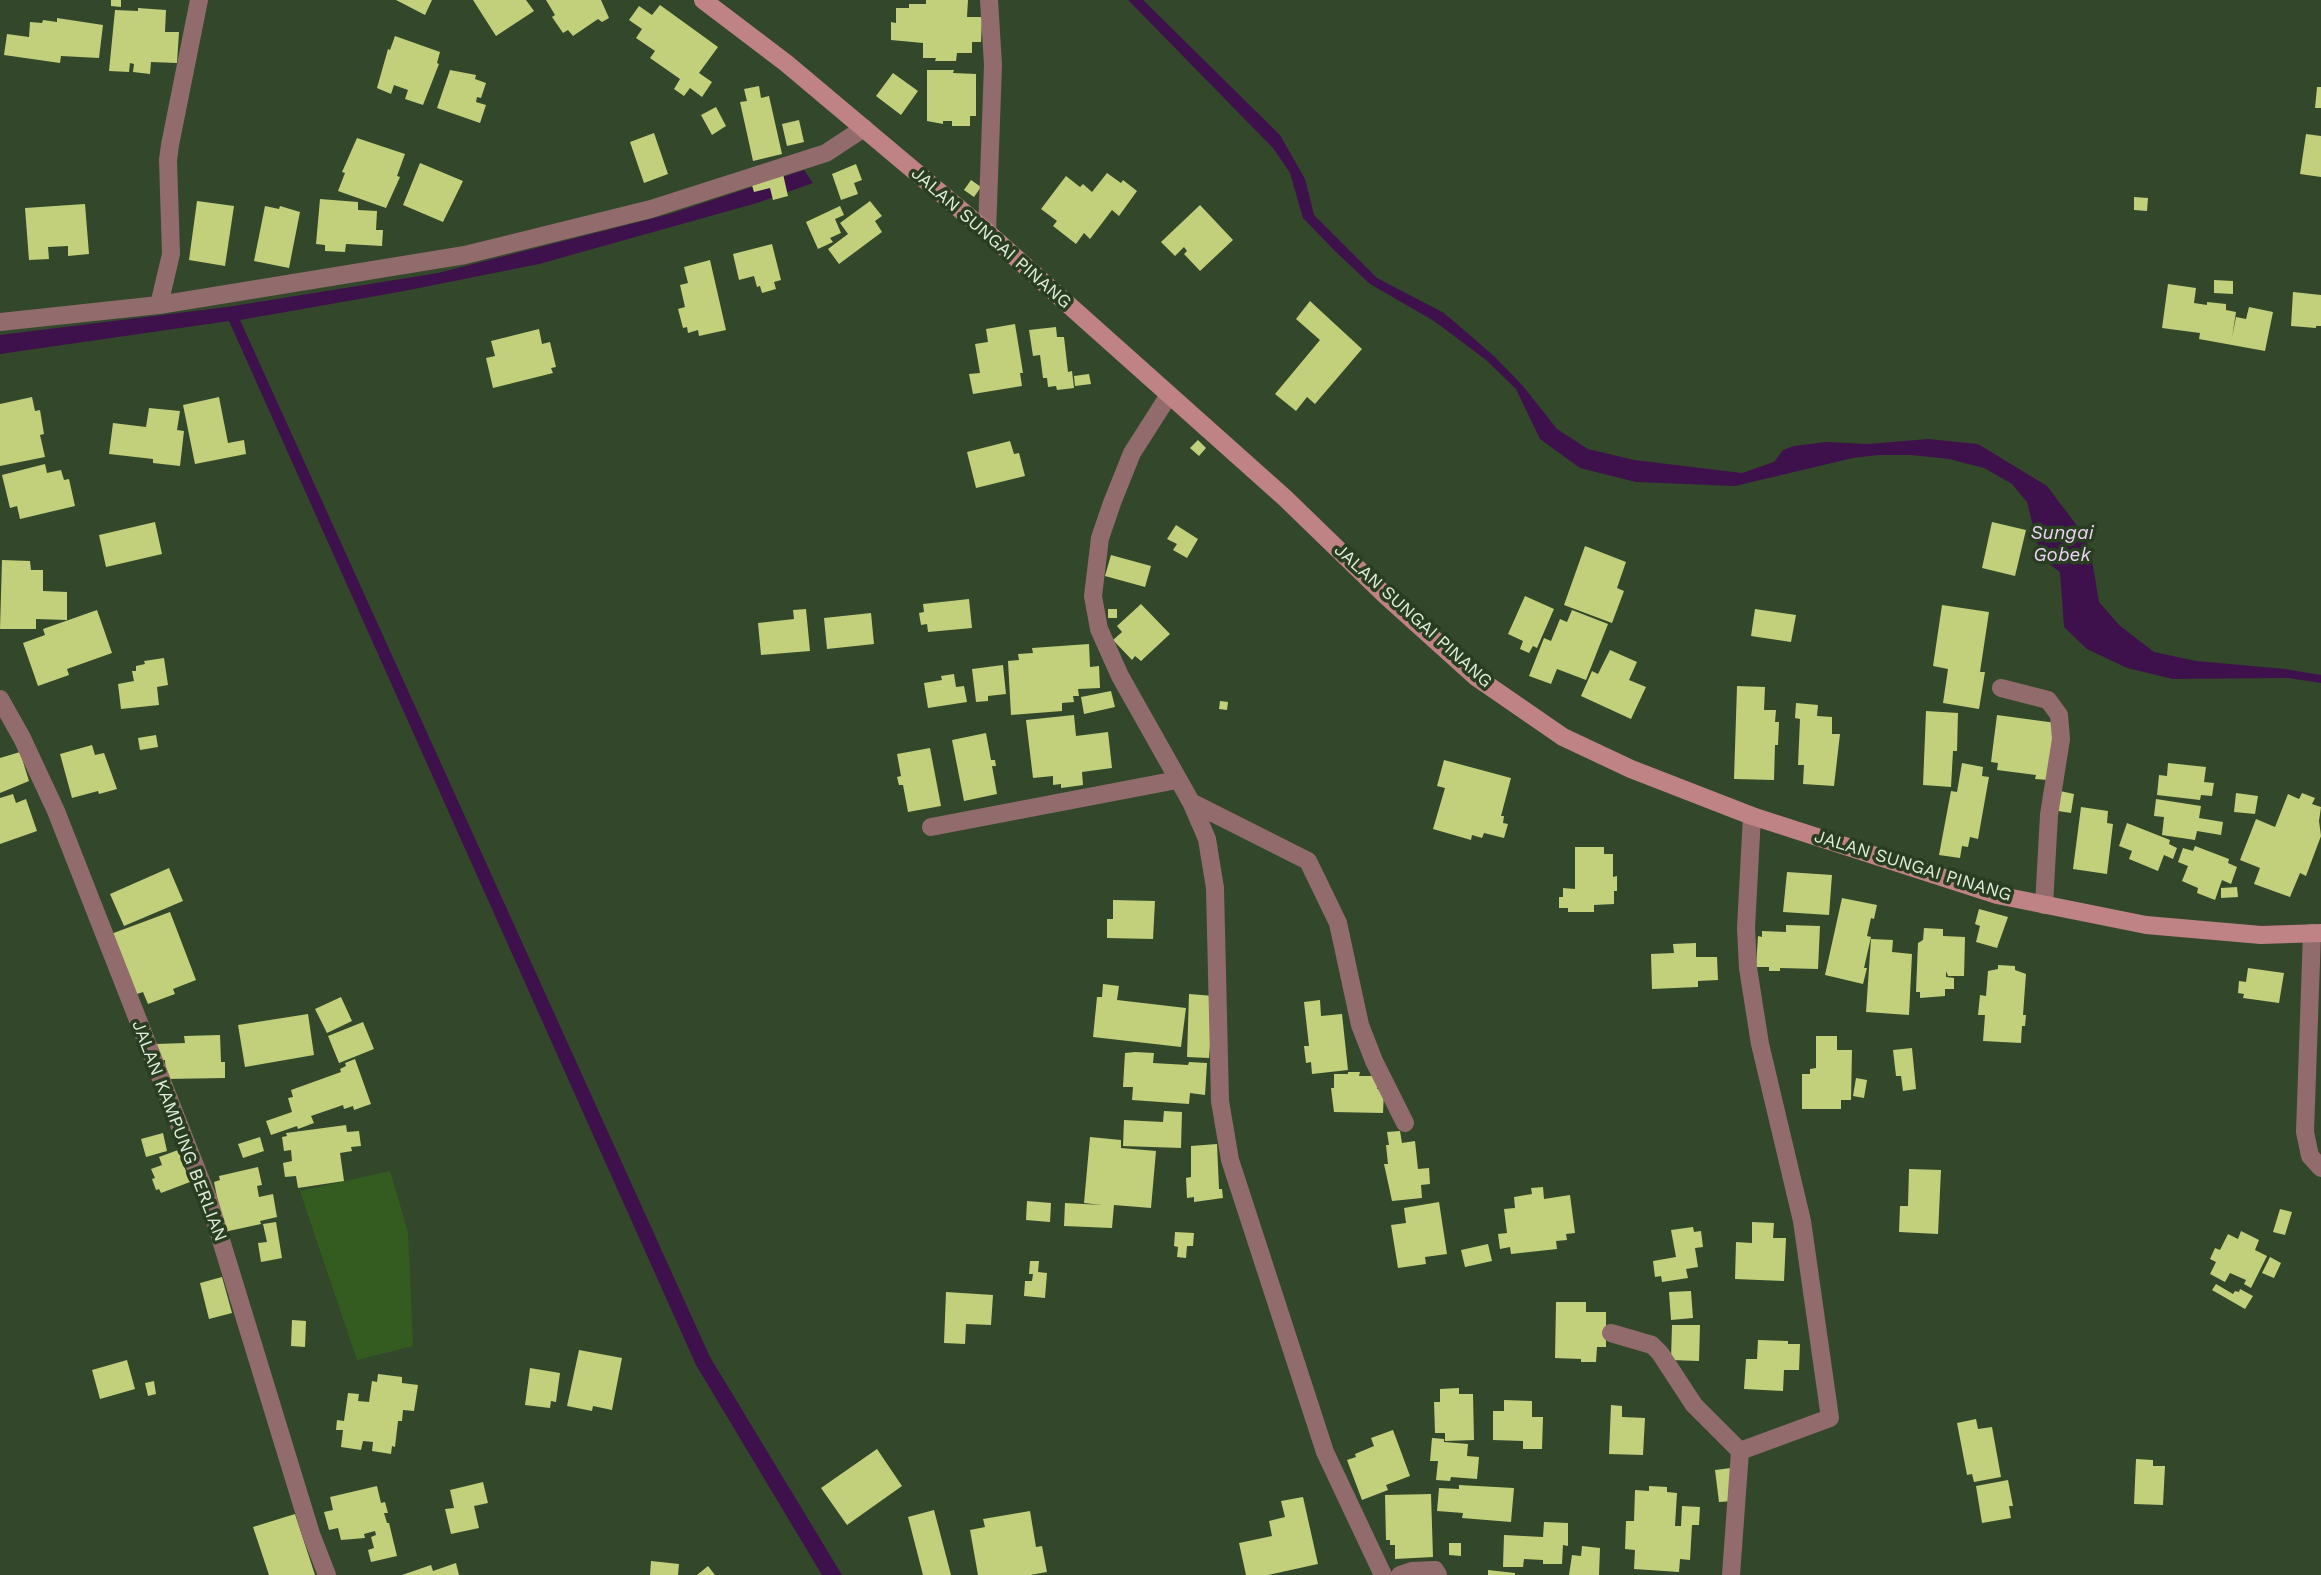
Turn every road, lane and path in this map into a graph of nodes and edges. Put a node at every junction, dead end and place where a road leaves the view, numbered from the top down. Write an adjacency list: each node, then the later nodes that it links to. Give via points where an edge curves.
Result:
1 (199, 0): 6 (street, via 169,152 171,254)
2 (703, 0): 4 (street, JALAN SUNGAI PINANG)
3 (989, 0): 5 (street, via 993,65)
4 (864, 128): 5 (street, JALAN SUNGAI PINANG); 6 (street, via 826,153 651,209 465,256)
5 (987, 232): 8 (street, JALAN SUNGAI PINANG)
6 (159, 305): 7 (street)
7 (0, 322)
8 (1169, 395): 11 (street, via 1132,453 1112,503 1100,538 1093,596 1099,629 1120,676); 13 (street, JALAN SUNGAI PINANG, via 1476,677 1563,737)
9 (2001, 688): 15 (street, via 2048,700 2059,715 2061,738 2049,815)
10 (0, 699): 21 (street, JALAN KAMPUNG BERLIAN, via 55,811 209,1201)
11 (1177, 780): 12 (street); 14 (street)
12 (1191, 802): 17 (street, via 1308,861 1338,923 1360,1025); 22 (street, via 1207,839 1215,888 1220,1101 1230,1160 1325,1452)
13 (1752, 816): 15 (street, JALAN SUNGAI PINANG, via 1997,895); 20 (street, via 1748,968 1760,1044 1802,1221 1829,1418)
14 (931, 827)
15 (2043, 905): 16 (street, JALAN SUNGAI PINANG, via 2146,925 2261,935)
16 (2317, 933): 18 (street, via 2305,1132 2310,1156)
17 (1405, 1123)
18 (2321, 1168)
19 (1611, 1333): 20 (street, via 1652,1345 1694,1405)
20 (1740, 1451): 25 (street)
21 (327, 1575)
22 (1382, 1575)
23 (1400, 1575): 24 (street, via 1435,1570)
24 (1438, 1575)
25 (1731, 1575)

